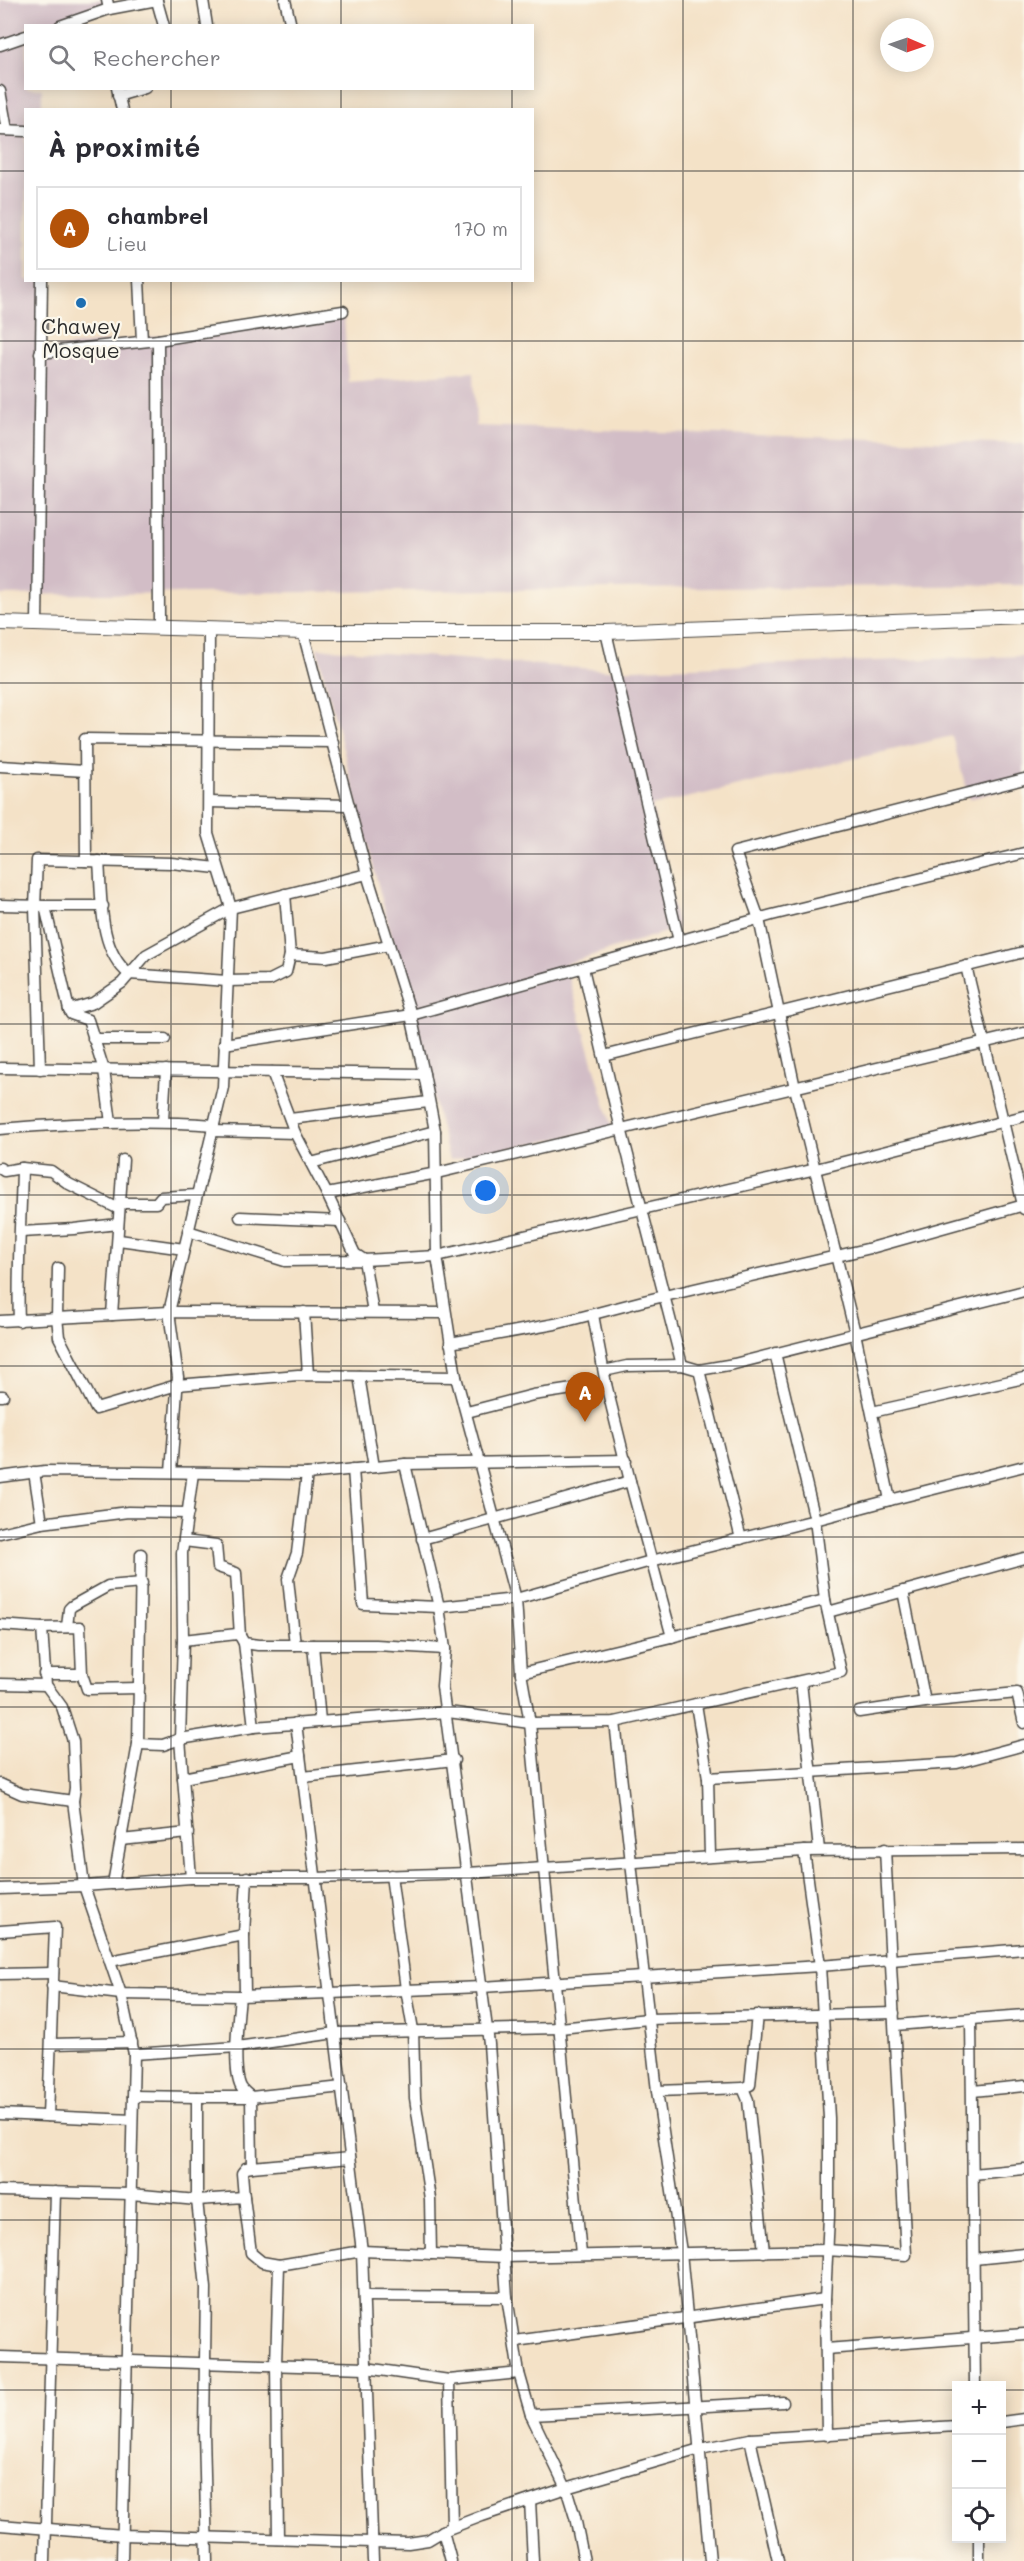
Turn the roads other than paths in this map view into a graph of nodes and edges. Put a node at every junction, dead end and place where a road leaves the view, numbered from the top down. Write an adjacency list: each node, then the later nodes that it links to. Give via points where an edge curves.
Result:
1 (157, 0): 4 (street); 8 (street)
2 (203, 0): 9 (street)
3 (286, 0): 10 (street)
4 (108, 5): 5 (street)
5 (98, 13): 6 (street); 7 (street)
6 (66, 24)
7 (101, 24)
8 (163, 24)
9 (207, 24)
10 (291, 24)
11 (24, 37): 12 (street)
12 (0, 45)
13 (0, 91): 16 (street)
14 (117, 92): 15 (street)
15 (121, 108)
16 (4, 130): 17 (street)
17 (24, 131)
18 (42, 282): 23 (street)
19 (139, 282): 22 (street)
20 (342, 311): 21 (street)
21 (158, 340): 22 (street); 27 (street)
22 (142, 341): 23 (street)
23 (40, 353): 26 (street)
24 (1024, 616): 30 (main road)
25 (0, 623): 26 (main road)
26 (38, 624): 27 (main road)
27 (159, 628): 28 (main road)
28 (209, 629): 29 (main road); 31 (street)
29 (303, 632): 30 (main road); 32 (street)
30 (606, 632): 49 (street)
31 (209, 739): 32 (street); 34 (street, via 85,739); 36 (street)
32 (333, 742): 37 (street)
33 (0, 766): 34 (street)
34 (85, 771): 39 (street)
35 (1024, 779): 48 (street, via 735,852)
36 (209, 802): 37 (street); 41 (street, via 208,833)
37 (349, 806): 42 (street)
38 (1024, 853): 48 (street)
39 (86, 861): 40 (street); 46 (street, via 37,860)
40 (99, 861): 41 (street); 45 (street)
41 (218, 868): 47 (street)
42 (367, 874): 43 (street); 50 (street)
43 (285, 894): 47 (street); 52 (street)
44 (0, 905): 46 (street)
45 (103, 906): 46 (street); 55 (street, via 109,949)
46 (40, 907): 57 (street); 67 (street)
47 (231, 908): 55 (street, via 146,955); 56 (street)
48 (759, 919): 49 (street); 58 (street)
49 (678, 941): 54 (street)
50 (389, 945): 52 (street, via 326,957); 59 (street)
51 (1024, 952): 53 (street)
52 (290, 956): 56 (street, via 286,972 270,980)
53 (966, 966): 58 (street); 63 (street)
54 (583, 968): 59 (street); 65 (street)
55 (129, 974): 56 (street); 57 (street, via 93,1003)
56 (228, 981): 64 (street)
57 (69, 1010): 61 (street, via 88,1020)
58 (779, 1013): 65 (street); 73 (street)
59 (411, 1015): 64 (street); 72 (street)
60 (1024, 1033): 63 (street)
61 (93, 1039): 62 (street); 68 (street)
62 (165, 1039)
63 (984, 1043): 73 (street); 78 (street)
64 (224, 1044): 70 (street)
65 (604, 1056): 82 (street)
66 (0, 1068): 67 (street)
67 (40, 1069): 68 (street)
68 (104, 1070): 69 (street); 79 (street)
69 (166, 1070): 70 (street); 77 (street)
70 (223, 1071): 71 (street); 80 (street)
71 (272, 1072): 72 (street); 76 (street)
72 (424, 1074): 74 (street)
73 (795, 1088): 82 (street); 89 (street)
74 (428, 1102): 76 (street); 83 (street)
75 (1024, 1116): 78 (street)
76 (290, 1119): 84 (street)
77 (163, 1121): 79 (street); 80 (street)
78 (1002, 1121): 89 (street); 94 (street)
79 (111, 1123): 81 (street)
80 (213, 1128): 84 (street); 92 (street)
81 (0, 1129)
82 (621, 1129): 90 (street); 95 (street)
83 (435, 1131): 86 (street); 90 (street)
84 (295, 1133): 86 (street)
85 (123, 1160): 93 (street)
86 (311, 1163): 91 (street)
87 (0, 1168): 88 (street)
88 (22, 1168): 93 (street, via 51,1171 69,1184); 100 (street)
89 (816, 1169): 95 (street); 104 (street)
90 (437, 1173): 91 (street); 103 (street)
91 (327, 1194): 97 (street)
92 (197, 1196): 93 (street, via 161,1197 156,1203); 99 (street)
93 (120, 1206): 98 (street)
94 (1024, 1206): 104 (street)
95 (642, 1208): 103 (street); 108 (street)
96 (240, 1217): 97 (street)
97 (340, 1221): 105 (street, via 355,1254)
98 (118, 1224): 100 (street); 101 (street)
99 (188, 1231): 102 (street); 105 (street, via 285,1261)
100 (21, 1232): 117 (street, via 17,1262)
101 (119, 1240): 102 (street); 113 (street)
102 (184, 1249): 110 (street)
103 (436, 1256): 105 (street); 112 (street)
104 (836, 1256): 108 (street); 118 (street)
105 (364, 1260): 111 (street)
106 (58, 1269): 115 (street)
107 (1024, 1292): 118 (street)
108 (664, 1296): 114 (street); 121 (street)
109 (303, 1311): 110 (street); 111 (street); 124 (street)
110 (169, 1312): 113 (street); 129 (street)
111 (373, 1312): 112 (street)
112 (445, 1313): 119 (street)
113 (112, 1315): 115 (street)
114 (593, 1315): 119 (street); 123 (street)
115 (57, 1317): 117 (street); 129 (street, via 59,1337 96,1409)
116 (0, 1321): 117 (street)
117 (19, 1321)
118 (855, 1333): 120 (street); 131 (street)
119 (450, 1343): 126 (street)
120 (775, 1353): 122 (street); 147 (street)
121 (682, 1365): 122 (street); 123 (street, via 627,1366)
122 (699, 1370): 151 (street)
123 (604, 1371): 128 (street)
124 (308, 1375): 125 (street); 129 (street)
125 (359, 1376): 126 (street); 136 (street)
126 (456, 1377): 130 (street)
127 (1024, 1378): 131 (street)
128 (606, 1384): 130 (street, via 533,1395); 132 (street)
129 (177, 1385): 139 (street)
130 (467, 1412): 134 (street)
131 (872, 1413): 144 (street)
132 (626, 1460): 134 (street); 143 (street)
133 (405, 1464): 134 (street); 136 (street); 150 (street)
134 (481, 1464): 146 (street)
135 (1024, 1466): 144 (street)
136 (374, 1467): 137 (street)
137 (352, 1469): 141 (street); 160 (street, via 363,1604)
138 (34, 1472): 139 (street); 142 (street); 148 (street)
139 (171, 1472): 140 (street)
140 (193, 1473): 141 (street); 145 (street)
141 (307, 1474): 167 (street, via 297,1552 288,1579)
142 (0, 1477)
143 (630, 1482): 146 (street); 155 (street)
144 (890, 1500): 147 (street)
145 (188, 1513): 148 (street, via 128,1512); 152 (street)
146 (495, 1520): 150 (street); 158 (street)
147 (815, 1520): 151 (street); 159 (street)
148 (42, 1523): 149 (street)
149 (0, 1533)
150 (422, 1539): 160 (street)
151 (741, 1539): 155 (street)
152 (184, 1541): 165 (street, via 216,1545 218,1567 236,1573); 166 (street)
153 (141, 1554): 156 (street)
154 (1024, 1558): 157 (street)
155 (651, 1561): 158 (street); 164 (street)
156 (142, 1583): 162 (street, via 108,1586 72,1606); 175 (street)
157 (903, 1591): 159 (street); 176 (street)
158 (516, 1599): 160 (street); 170 (street)
159 (827, 1606): 164 (street); 173 (street, via 842,1672)
160 (439, 1607): 169 (street)
161 (0, 1625): 163 (street)
162 (67, 1627): 163 (street); 171 (street, via 80,1627)
163 (42, 1628): 172 (street)
164 (672, 1637): 170 (street)
165 (242, 1639): 166 (street, via 237,1634); 167 (street); 185 (street)
166 (183, 1640): 186 (street)
167 (296, 1645): 168 (street)
168 (313, 1645): 169 (street); 180 (street)
169 (445, 1649): 178 (street, via 442,1686)
170 (521, 1673): 183 (street)
171 (82, 1674): 172 (street); 175 (street, via 87,1689)
172 (45, 1680): 174 (street); 196 (street, via 62,1707 73,1741)
173 (801, 1682): 177 (street); 191 (street)
174 (0, 1684)
175 (139, 1688): 187 (street)
176 (925, 1702): 179 (street); 184 (street, via 1017,1693)
177 (696, 1704): 181 (street); 194 (street)
178 (448, 1712): 180 (street); 183 (street); 190 (street)
179 (859, 1712)
180 (320, 1721): 182 (street)
181 (615, 1722): 183 (street); 204 (street)
182 (296, 1723): 185 (street); 189 (street)
183 (530, 1723): 205 (street)
184 (1024, 1723)
185 (254, 1727): 186 (street)
186 (180, 1739): 187 (street, via 162,1745); 193 (street)
187 (138, 1744): 198 (street)
188 (1024, 1745): 191 (street, via 957,1763)
189 (300, 1756): 192 (street); 193 (street)
190 (454, 1760): 192 (street); 206 (street)
191 (811, 1772): 194 (street); 201 (street)
192 (303, 1777): 210 (street)
193 (183, 1778): 197 (street)
194 (708, 1778): 203 (street)
195 (0, 1784): 196 (street, via 22,1794)
196 (73, 1801): 212 (street)
197 (188, 1833): 198 (street); 209 (street)
198 (121, 1840): 211 (street)
199 (885, 1849): 200 (street); 201 (street); 218 (street)
200 (1024, 1849)
201 (819, 1850): 202 (street)
202 (804, 1851): 203 (street); 219 (street)
203 (710, 1856): 204 (street)
204 (630, 1860): 205 (street); 222 (street)
205 (544, 1867): 206 (street); 223 (street)
206 (468, 1873): 207 (street); 225 (street)
207 (391, 1875): 210 (street); 226 (street)
208 (247, 1877): 209 (street); 210 (street); 215 (street)
209 (191, 1878): 211 (street)
210 (315, 1878): 227 (street)
211 (113, 1884): 212 (street)
212 (84, 1886): 213 (street); 217 (street)
213 (0, 1889)
214 (0, 1931): 220 (street, via 55,1927)
215 (244, 1935): 217 (street); 229 (street)
216 (1024, 1949): 218 (street)
217 (110, 1961): 228 (street)
218 (892, 1961): 219 (street); 230 (street)
219 (820, 1966): 222 (street); 232 (street)
220 (53, 1973): 221 (street); 224 (street)
221 (0, 1974)
222 (643, 1976): 223 (street); 234 (street)
223 (555, 1982): 225 (street); 237 (street)
224 (52, 1986): 228 (street); 242 (street)
225 (482, 1987): 226 (street); 239 (street)
226 (406, 1989): 227 (street); 238 (street)
227 (330, 1993): 229 (street); 240 (street)
228 (121, 1994): 229 (street); 241 (street)
229 (242, 1995): 243 (street)
230 (894, 2013): 232 (street); 236 (street)
231 (757, 2015): 232 (street); 234 (street); 247 (street, via 750,2085)
232 (822, 2015): 265 (street, via 829,2118)
233 (1024, 2015): 235 (street)
234 (648, 2019): 237 (street); 248 (street)
235 (971, 2020): 236 (street); 249 (street)
236 (895, 2025): 265 (street, via 906,2255)
237 (560, 2028): 239 (street); 270 (street)
238 (413, 2030): 239 (street); 240 (street); 269 (street, via 415,2098 430,2199)
239 (487, 2030): 272 (street)
240 (335, 2033): 243 (street); 246 (street)
241 (132, 2042): 242 (street); 244 (street)
242 (52, 2044): 254 (street)
243 (237, 2047): 244 (street); 252 (street, via 238,2079 241,2089)
244 (134, 2054): 250 (street)
245 (1024, 2086): 249 (street)
246 (342, 2087): 252 (street); 256 (street)
247 (743, 2088): 248 (street); 268 (street, via 748,2100)
248 (657, 2091): 267 (street)
249 (972, 2091): 259 (street)
250 (133, 2096): 251 (street); 255 (street)
251 (197, 2097): 252 (street); 264 (street)
252 (251, 2097): 257 (street)
253 (0, 2114): 254 (street)
254 (48, 2116): 255 (street)
255 (132, 2120): 262 (street)
256 (350, 2158): 257 (street); 266 (street)
257 (252, 2167): 263 (street, via 242,2173)
258 (1024, 2169): 259 (street)
259 (973, 2174): 273 (street)
260 (0, 2192): 261 (street)
261 (55, 2192): 262 (street); 284 (street)
262 (131, 2194): 264 (street); 285 (street)
263 (244, 2197): 264 (street); 274 (street, via 252,2253 262,2262)
264 (197, 2200): 286 (street, via 205,2270)
265 (826, 2250): 268 (street); 277 (street)
266 (362, 2251): 269 (street); 274 (street); 275 (street)
267 (681, 2252): 268 (street); 270 (street); 278 (street)
268 (764, 2252)
269 (431, 2253): 272 (street)
270 (581, 2254): 272 (street)
271 (1024, 2254): 273 (street)
272 (504, 2257): 276 (street)
273 (974, 2259): 280 (street)
274 (279, 2265): 287 (street)
275 (364, 2296): 276 (street); 288 (street)
276 (507, 2297): 281 (street)
277 (825, 2299): 278 (street); 282 (street)
278 (687, 2319): 281 (street); 293 (street)
279 (1024, 2334): 280 (street)
280 (975, 2340): 282 (street); 291 (street)
281 (515, 2341): 289 (street)
282 (826, 2349): 298 (street)
283 (0, 2357): 284 (street)
284 (50, 2360): 285 (street); 304 (street)
285 (129, 2361): 286 (street); 306 (street)
286 (206, 2363): 287 (street); 307 (street)
287 (276, 2365): 288 (street); 308 (street)
288 (366, 2368): 290 (street); 309 (street)
289 (519, 2373): 290 (street); 294 (street)
290 (448, 2380): 305 (street)
291 (975, 2381)
292 (783, 2402): 293 (street)
293 (696, 2408): 294 (street); 300 (street)
294 (531, 2415): 301 (street)
295 (1024, 2419): 296 (street)
296 (1006, 2421)
297 (952, 2426): 298 (street)
298 (827, 2434): 299 (street)
299 (750, 2439): 300 (street); 319 (street)
300 (700, 2448): 301 (street); 318 (street)
301 (566, 2488): 302 (street); 317 (street)
302 (530, 2500): 305 (street); 316 (street)
303 (0, 2525): 304 (street)
304 (46, 2528): 306 (street); 311 (street)
305 (448, 2529): 309 (street, via 428,2540); 315 (street)
306 (123, 2535): 307 (street); 312 (street)
307 (207, 2537): 308 (street); 313 (street)
308 (278, 2538): 309 (street)
309 (372, 2542): 314 (street)
310 (978, 2543): 320 (street)
311 (45, 2561)
312 (122, 2561)
313 (207, 2561)
314 (373, 2561)
315 (451, 2561)
316 (533, 2561)
317 (584, 2561)
318 (710, 2561)
319 (778, 2561)
320 (979, 2561)

